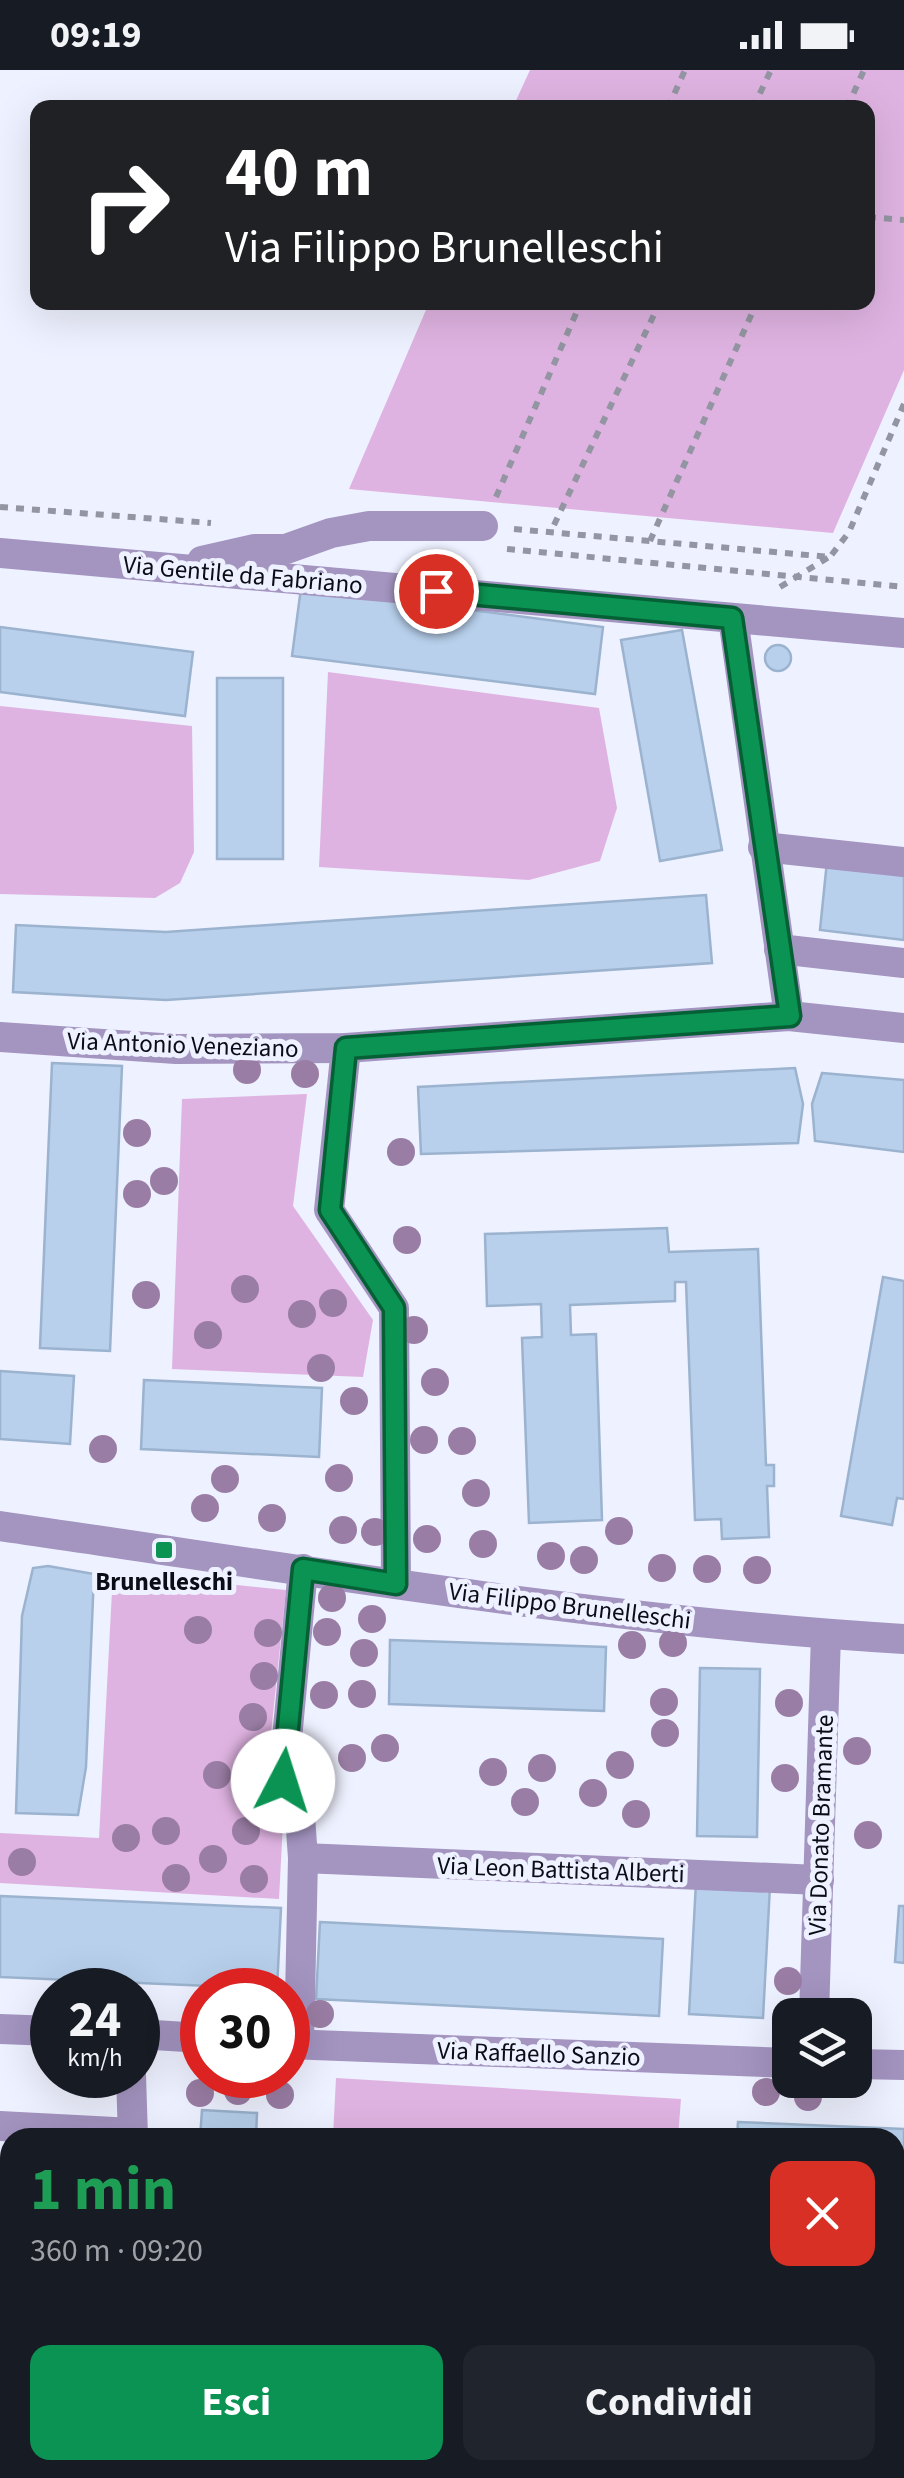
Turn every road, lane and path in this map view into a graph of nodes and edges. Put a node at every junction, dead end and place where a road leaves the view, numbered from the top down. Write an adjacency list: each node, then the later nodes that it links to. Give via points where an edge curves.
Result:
1 (685, 70): 4 (path)
2 (770, 70): 5 (path)
3 (864, 70): 6 (path)
4 (672, 100)
5 (757, 100)
6 (851, 100)
7 (875, 218): 8 (path)
8 (904, 220)
9 (578, 310): 13 (path)
10 (656, 310): 14 (path)
11 (753, 310): 15 (path)
12 (904, 404): 15 (path, via 849,532 830,556)
13 (483, 526): 15 (path); 17 (street, via 369,526 286,549)
14 (554, 526)
15 (650, 541)
16 (0, 553): 17 (street, Via Gentile da Fabriano)
17 (170, 568): 18 (street, Via Gentile da Fabriano)
18 (732, 618): 19 (street, Via Gentile da Fabriano); 20 (street)
19 (904, 634)
20 (763, 847): 21 (street); 22 (street)
21 (904, 862)
22 (779, 950): 23 (street); 24 (street)
23 (904, 963)
24 (790, 1016): 25 (street, Via Antonio Veneziano); 27 (street, Via Antonio Veneziano)
25 (904, 1028)
26 (0, 1037): 27 (street, Via Antonio Veneziano, via 176,1050)
27 (346, 1048): 30 (street, via 330,1210 394,1308)
28 (0, 1526): 29 (street, Via Filippo Brunelleschi)
29 (303, 1569): 30 (street, Via Filippo Brunelleschi); 33 (street, via 283,1781 299,1802)
30 (396, 1584): 31 (street, Via Filippo Brunelleschi)
31 (826, 1634): 32 (street, Via Filippo Brunelleschi); 34 (street, Via Donato Bramante)
32 (904, 1639)
33 (303, 1858): 34 (street, Via Leon Battista Alberti); 35 (street)
34 (819, 1880): 36 (street, Via Donato Bramante)
35 (297, 1968)
36 (815, 1998)
37 (0, 2029): 38 (street)
38 (30, 2030)
39 (310, 2045): 40 (street, Via Raffaello Sanzio)
40 (772, 2062)
41 (872, 2064): 42 (street)
42 (904, 2065)
43 (132, 2098): 46 (street)
44 (0, 2126): 45 (street)
45 (30, 2128)
46 (133, 2128)

